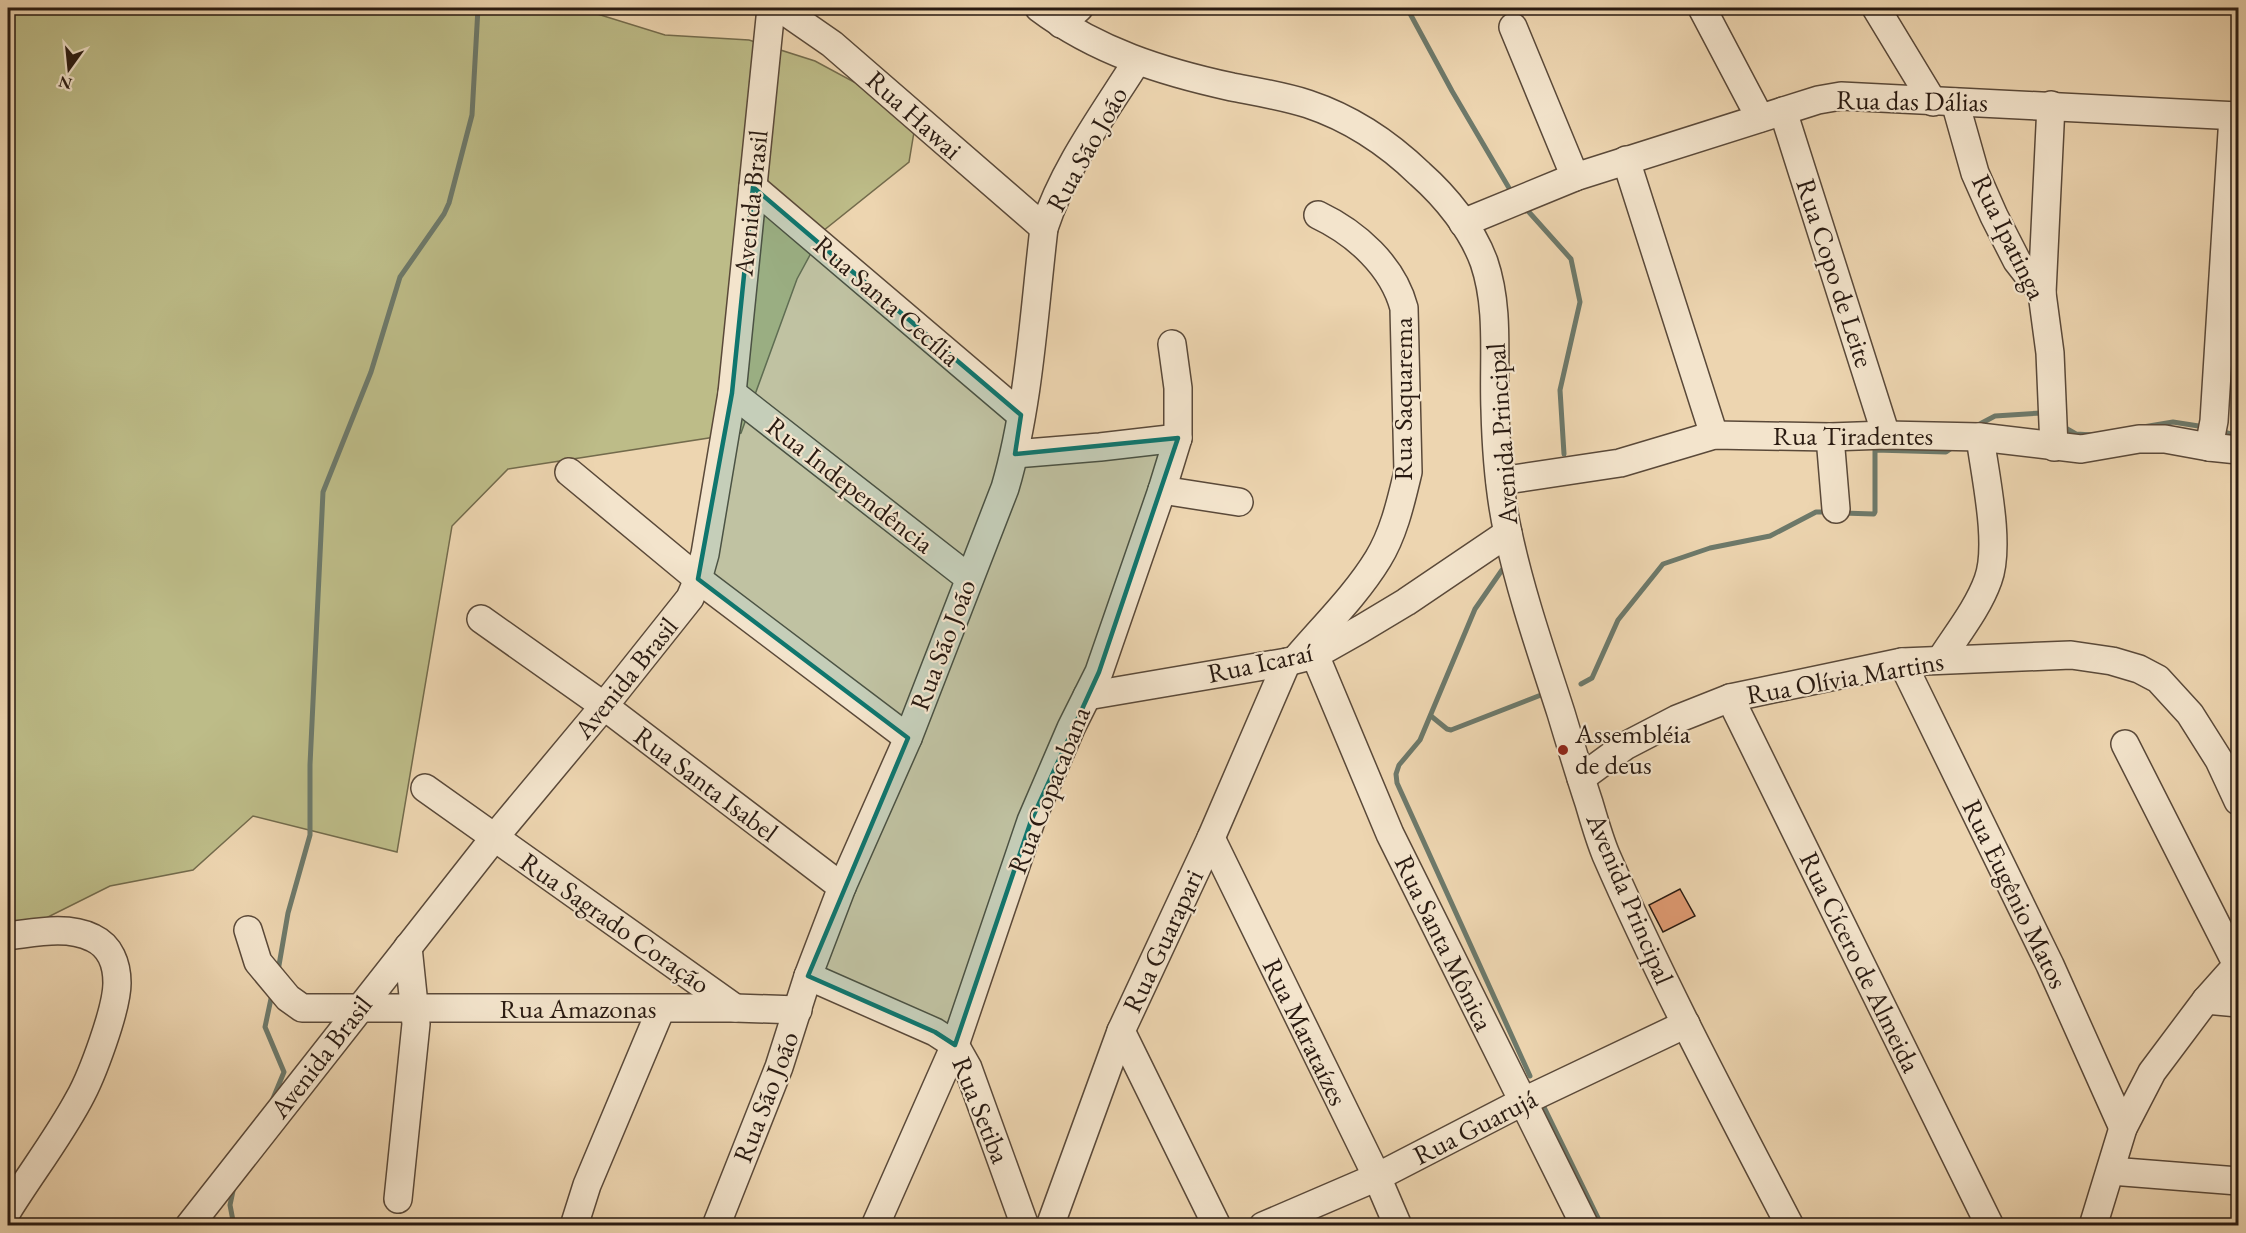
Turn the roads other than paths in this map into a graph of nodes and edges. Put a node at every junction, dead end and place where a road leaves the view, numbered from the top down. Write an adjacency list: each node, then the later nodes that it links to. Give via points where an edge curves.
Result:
1 (771, 8): 15 (street, Avenida Brasil)
2 (780, 8): 18 (street, Rua Hawai, via 832,44)
3 (1039, 8): 6 (street, Avenida Principal)
4 (1702, 8): 11 (street, Rua Copo de Leite)
5 (1876, 8): 9 (street, Rua Ipatinga)
6 (1070, 16): 8 (street, Avenida Principal)
7 (1513, 27): 14 (street)
8 (1137, 61): 17 (street, Avenida Principal, via 1274,95 1338,116 1372,135 1418,171); 18 (street, Rua São João, via 1066,174)
9 (1944, 102): 10 (street, Rua das Dálias); 11 (street, Rua das Dálias, via 1842,96); 19 (street, Rua Ipatinga, via 2017,261)
10 (2052, 105): 12 (street, Rua das Dálias); 19 (street)
11 (1772, 115): 13 (street, Rua das Dálias); 24 (street, Rua Copo de Leite)
12 (2236, 116): 29 (street)
13 (1626, 160): 14 (street, Rua das Dálias); 23 (street)
14 (1575, 177): 17 (street, Rua das Dálias)
15 (753, 187): 21 (street, Avenida Brasil); 22 (street, Rua Santa Cecília)
16 (1318, 215): 41 (street, Rua Saquarema, via 1353,236 1390,274 1399,290 1404,308 1408,472 1379,557)
17 (1463, 223): 33 (street, Avenida Principal, via 1484,263 1492,297)
18 (1044, 228): 22 (street, Rua São João)
19 (2042, 293): 28 (street, Rua Ipatinga, via 2050,353)
20 (1172, 344): 27 (street, Rua Copacabana, via 1178,388)
21 (732, 393): 38 (street, Rua Independência); 39 (street, Avenida Brasil)
22 (1021, 415): 31 (street, Rua São João)
23 (1714, 435): 25 (street, Rua Tiradentes); 33 (street, Rua Tiradentes, via 1620,464)
24 (1886, 435): 25 (street, Rua Tiradentes); 26 (street, Rua Tiradentes)
25 (1830, 437): 36 (street)
26 (1980, 437): 28 (street, Rua Tiradentes); 42 (street, via 1993,556 1982,594)
27 (1178, 438): 31 (street); 34 (street, Rua Copacabana)
28 (2054, 447): 29 (street, Rua Tiradentes, via 2081,449 2164,439)
29 (2209, 447): 30 (street, Rua Tiradentes)
30 (2238, 450)
31 (1015, 453): 38 (street, Rua São João)
32 (569, 472): 39 (street)
33 (1500, 482): 37 (street, Avenida Principal)
34 (1162, 490): 35 (street); 44 (street, Rua Copacabana, via 1099,672)
35 (1239, 502)
36 (1836, 509)
37 (1508, 533): 41 (street, Rua Icaraí, via 1407,602); 50 (street, Avenida Principal)
38 (969, 578): 47 (street, Rua São João)
39 (698, 579): 46 (street, Avenida Brasil, via 679,614); 47 (street)
40 (481, 619): 46 (street, Rua Santa Isabel)
41 (1299, 659): 44 (street, Rua Icaraí); 54 (street, Rua Guarapari); 71 (street, Rua Santa Mônica)
42 (1941, 659): 43 (street, Rua Olívia Martins); 49 (street, Rua Olívia Martins, via 2071,655 2139,669 2158,679)
43 (1902, 662): 45 (street, Rua Olívia Martins); 72 (street, Rua Eugênio Matos, via 2050,964)
44 (1087, 696): 70 (street, Rua Copacabana, via 1031,821)
45 (1730, 698): 50 (street, Rua Olívia Martins, via 1625,746); 89 (street, Rua Cícero de Almeida)
46 (604, 706): 53 (street, Avenida Brasil); 55 (street, Rua Santa Isabel)
47 (908, 738): 55 (street, Rua São João)
48 (2125, 744): 59 (street)
49 (2229, 757): 52 (street, Rua Olívia Martins)
50 (1581, 778): 68 (street, Avenida Principal, via 1604,850)
51 (425, 789): 53 (street, Rua Sagrado Coração)
52 (2238, 801)
53 (494, 838): 58 (street, Avenida Brasil); 65 (street, Rua Sagrado Coração)
54 (1211, 838): 69 (street, Rua Guarapari); 74 (street, Rua Marataízes)
55 (842, 887): 60 (street, Rua São João)
56 (248, 930): 63 (street, Rua Amazonas, via 258,962 288,998 302,1008)
57 (8, 936): 77 (street, via 62,931 93,938 107,947 117,983 100,1049 80,1098)
58 (408, 946): 63 (street, Avenida Brasil); 64 (street)
59 (2238, 964): 61 (street)
60 (808, 976): 67 (street, Rua São João); 70 (street, Rua Setiba, via 935,1032)
61 (2206, 1000): 62 (street); 72 (street, via 2152,1072)
62 (2238, 1003)
63 (359, 1008): 64 (street, Rua Amazonas); 78 (street, Avenida Brasil)
64 (416, 1008): 66 (street, Rua Amazonas); 76 (street)
65 (735, 1008): 66 (street, Rua Amazonas); 67 (street, Rua Amazonas)
66 (661, 1009): 79 (street)
67 (798, 1010): 80 (street, Rua São João)
68 (1686, 1024): 71 (street, Rua Guarujá); 88 (street, Avenida Principal)
69 (1121, 1031): 83 (street, Rua Guarapari); 84 (street)
70 (955, 1045): 81 (street, Rua Copacabana); 82 (street, Rua Setiba, via 968,1068)
71 (1522, 1102): 74 (street, Rua Guarujá); 87 (street, Rua Santa Mônica)
72 (2123, 1128): 73 (street)
73 (2111, 1171): 75 (street); 90 (street)
74 (1377, 1178): 85 (street, Rua Guarujá); 86 (street, Rua Marataízes)
75 (2238, 1181)
76 (398, 1199)
77 (8, 1210)
78 (189, 1226)
79 (573, 1226)
80 (716, 1226)
81 (875, 1226)
82 (1025, 1226)
83 (1050, 1226)
84 (1217, 1226)
85 (1263, 1226)
86 (1398, 1226)
87 (1585, 1226)
88 (1790, 1226)
89 (1990, 1226)
90 (2092, 1226)

